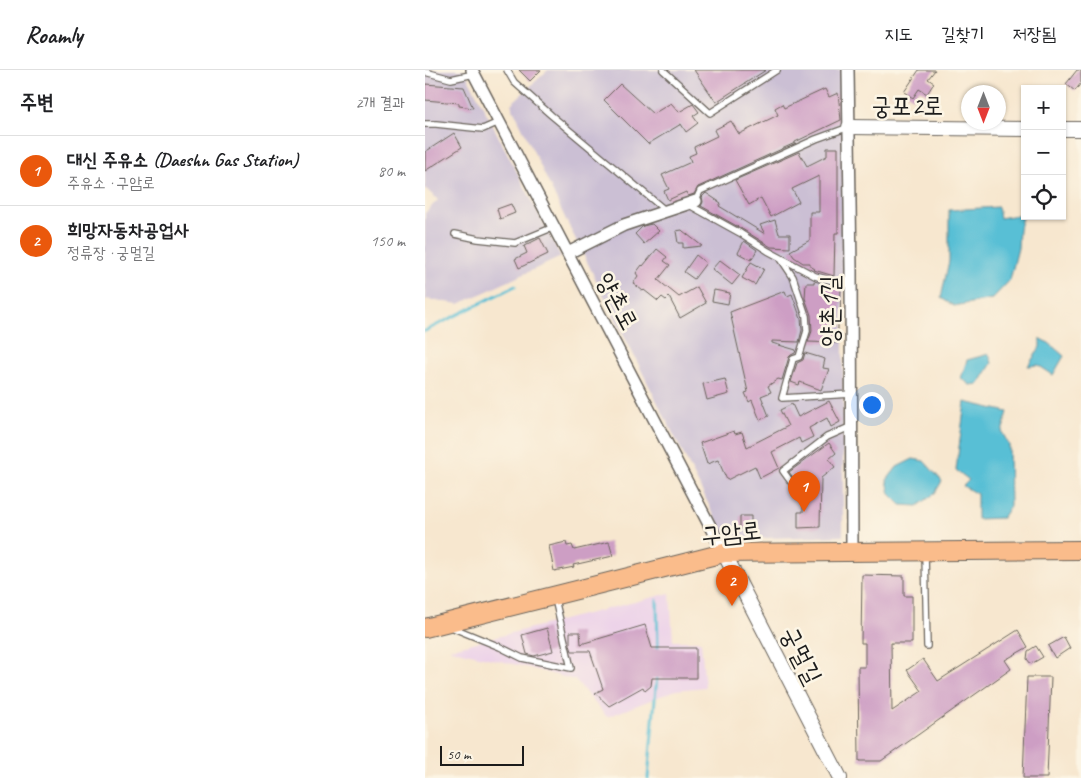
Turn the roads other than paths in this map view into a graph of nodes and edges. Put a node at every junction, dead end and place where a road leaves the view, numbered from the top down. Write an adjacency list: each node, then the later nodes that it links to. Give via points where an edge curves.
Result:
1 (507, 70): 14 (lane, via 514,82 551,115)
2 (663, 70): 3 (lane, via 710,113)
3 (777, 70)
4 (848, 70): 9 (street, 양촌1길)
5 (425, 72): 6 (lane, via 451,79)
6 (473, 72): 7 (street, 양촌로)
7 (499, 122): 8 (lane, via 483,129); 15 (street, 양촌로)
8 (425, 124)
9 (849, 128): 10 (street, 궁포2로); 13 (lane, via 816,139 700,191); 19 (street, 양촌1길)
10 (1021, 129)
11 (1066, 129): 12 (street)
12 (1081, 129)
13 (696, 201): 14 (street); 18 (lane, via 693,207)
14 (666, 211): 17 (street, via 624,225)
15 (554, 227): 16 (lane, via 515,242); 17 (street, 양촌로)
16 (455, 234)
17 (568, 253): 26 (street, 양촌로)
18 (780, 258): 19 (lane, via 815,276); 20 (lane, via 793,277 806,316 807,331 799,357 793,359 782,398)
19 (852, 286): 20 (street, 양촌1길)
20 (852, 394): 21 (street, 양촌1길)
21 (852, 426): 22 (lane, via 827,437 783,471); 25 (street, 양촌1길)
22 (796, 489)
23 (1081, 550): 24 (main road, 구암로)
24 (925, 551): 25 (main road, 구암로); 29 (lane)
25 (852, 552): 26 (main road, 구암로)
26 (724, 554): 27 (main road, 구암로); 30 (street, 궁멀길)
27 (554, 596): 28 (main road, 구암로); 28 (lane, via 571,668 522,658 500,647)
28 (433, 626)
29 (927, 646)
30 (840, 778)

